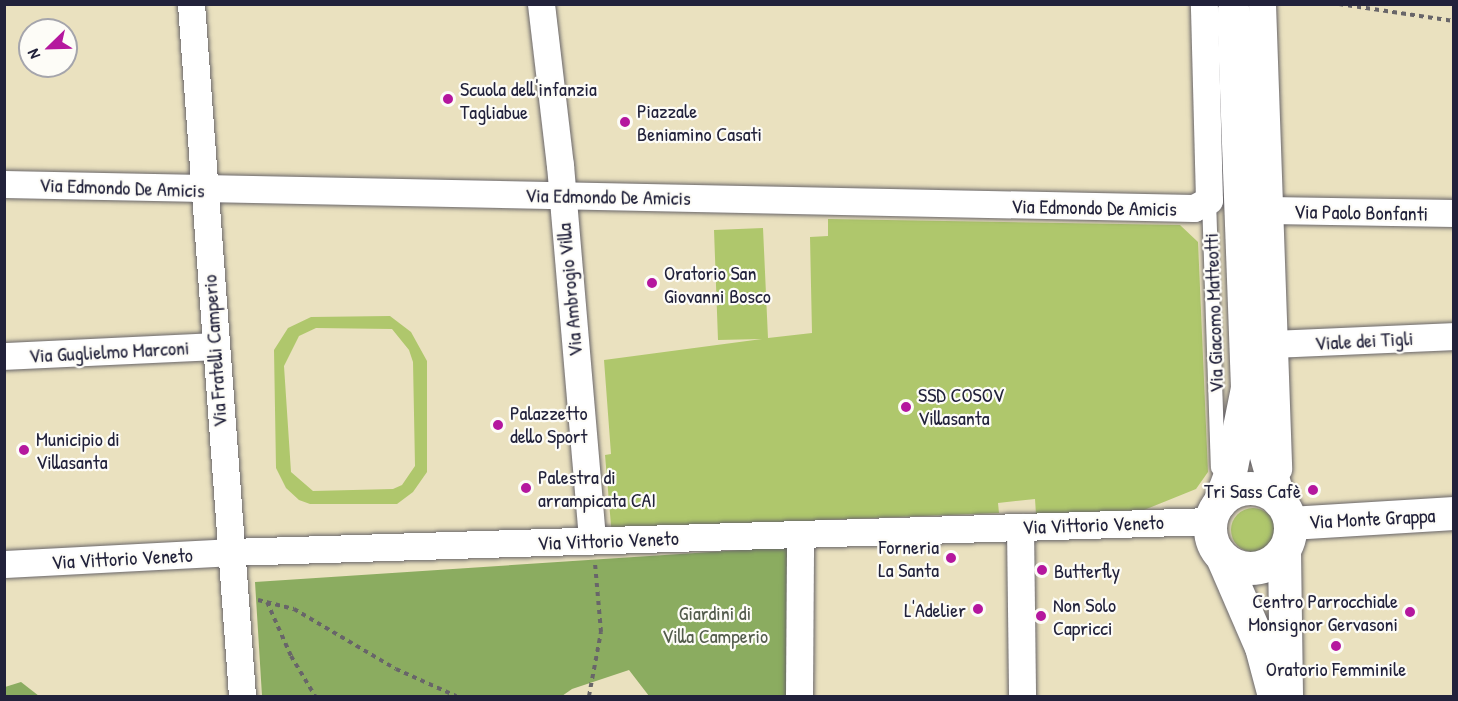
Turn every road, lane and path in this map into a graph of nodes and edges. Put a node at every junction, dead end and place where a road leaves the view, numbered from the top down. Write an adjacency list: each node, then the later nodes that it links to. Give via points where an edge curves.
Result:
1 (191, 4): 7 (street, Via Fratelli Camperio)
2 (541, 4): 8 (street, Via Ambrogio Villa)
3 (1340, 4): 5 (path)
4 (1233, 7): 9 (street, Via Giacomo Matteotti); 10 (street, Via Giacomo Matteotti); 16 (street, Via Giacomo Matteotti)
5 (1454, 21)
6 (4, 184): 7 (street, Via Edmondo De Amicis)
7 (203, 190): 8 (street, Via Edmondo De Amicis); 14 (street, Via Fratelli Camperio)
8 (561, 196): 9 (street, Via Edmondo De Amicis, via 1166,210 1200,207); 22 (street, Via Ambrogio Villa)
9 (1209, 200): 17 (lane, Via Giacomo Matteotti)
10 (1269, 210): 11 (street, Via Paolo Bonfanti); 13 (street, Via Giacomo Matteotti)
11 (1454, 213)
12 (1454, 336): 13 (street, Viale dei Tigli)
13 (1274, 344): 19 (street, Via Giacomo Matteotti)
14 (214, 346): 15 (street, Via Guglielmo Marconi); 23 (street, Via Fratelli Camperio)
15 (4, 356)
16 (1247, 388): 17 (street, Via Giacomo Matteotti, via 1229,477); 19 (street, Via Giacomo Matteotti)
17 (1215, 512): 19 (street, via 1234,492 1249,488 1266,491); 20 (street, Via Vittorio Veneto); 24 (street, via 1212,540)
18 (1454, 513): 19 (street, Via Monte Grappa)
19 (1284, 524): 24 (street, via 1271,563 1238,567); 35 (street, Via Giacomo Matteotti)
20 (1020, 527): 21 (street, Via Vittorio Veneto); 33 (street)
21 (800, 534): 22 (street, Via Vittorio Veneto); 32 (street)
22 (592, 540): 23 (street, Via Vittorio Veneto); 31 (path, via 601,632)
23 (230, 552): 25 (street, Via Vittorio Veneto, via 88,560); 26 (street, Via Fratelli Camperio)
24 (1222, 557): 34 (street, via 1261,647)
25 (6, 558)
26 (234, 593): 27 (path); 28 (street, Via Fratelli Camperio)
27 (267, 602): 29 (path, via 291,656); 30 (path, via 294,609 396,669)
28 (242, 696)
29 (315, 696)
30 (456, 696)
31 (589, 696)
32 (799, 696)
33 (1022, 696)
34 (1274, 696)
35 (1286, 696)

